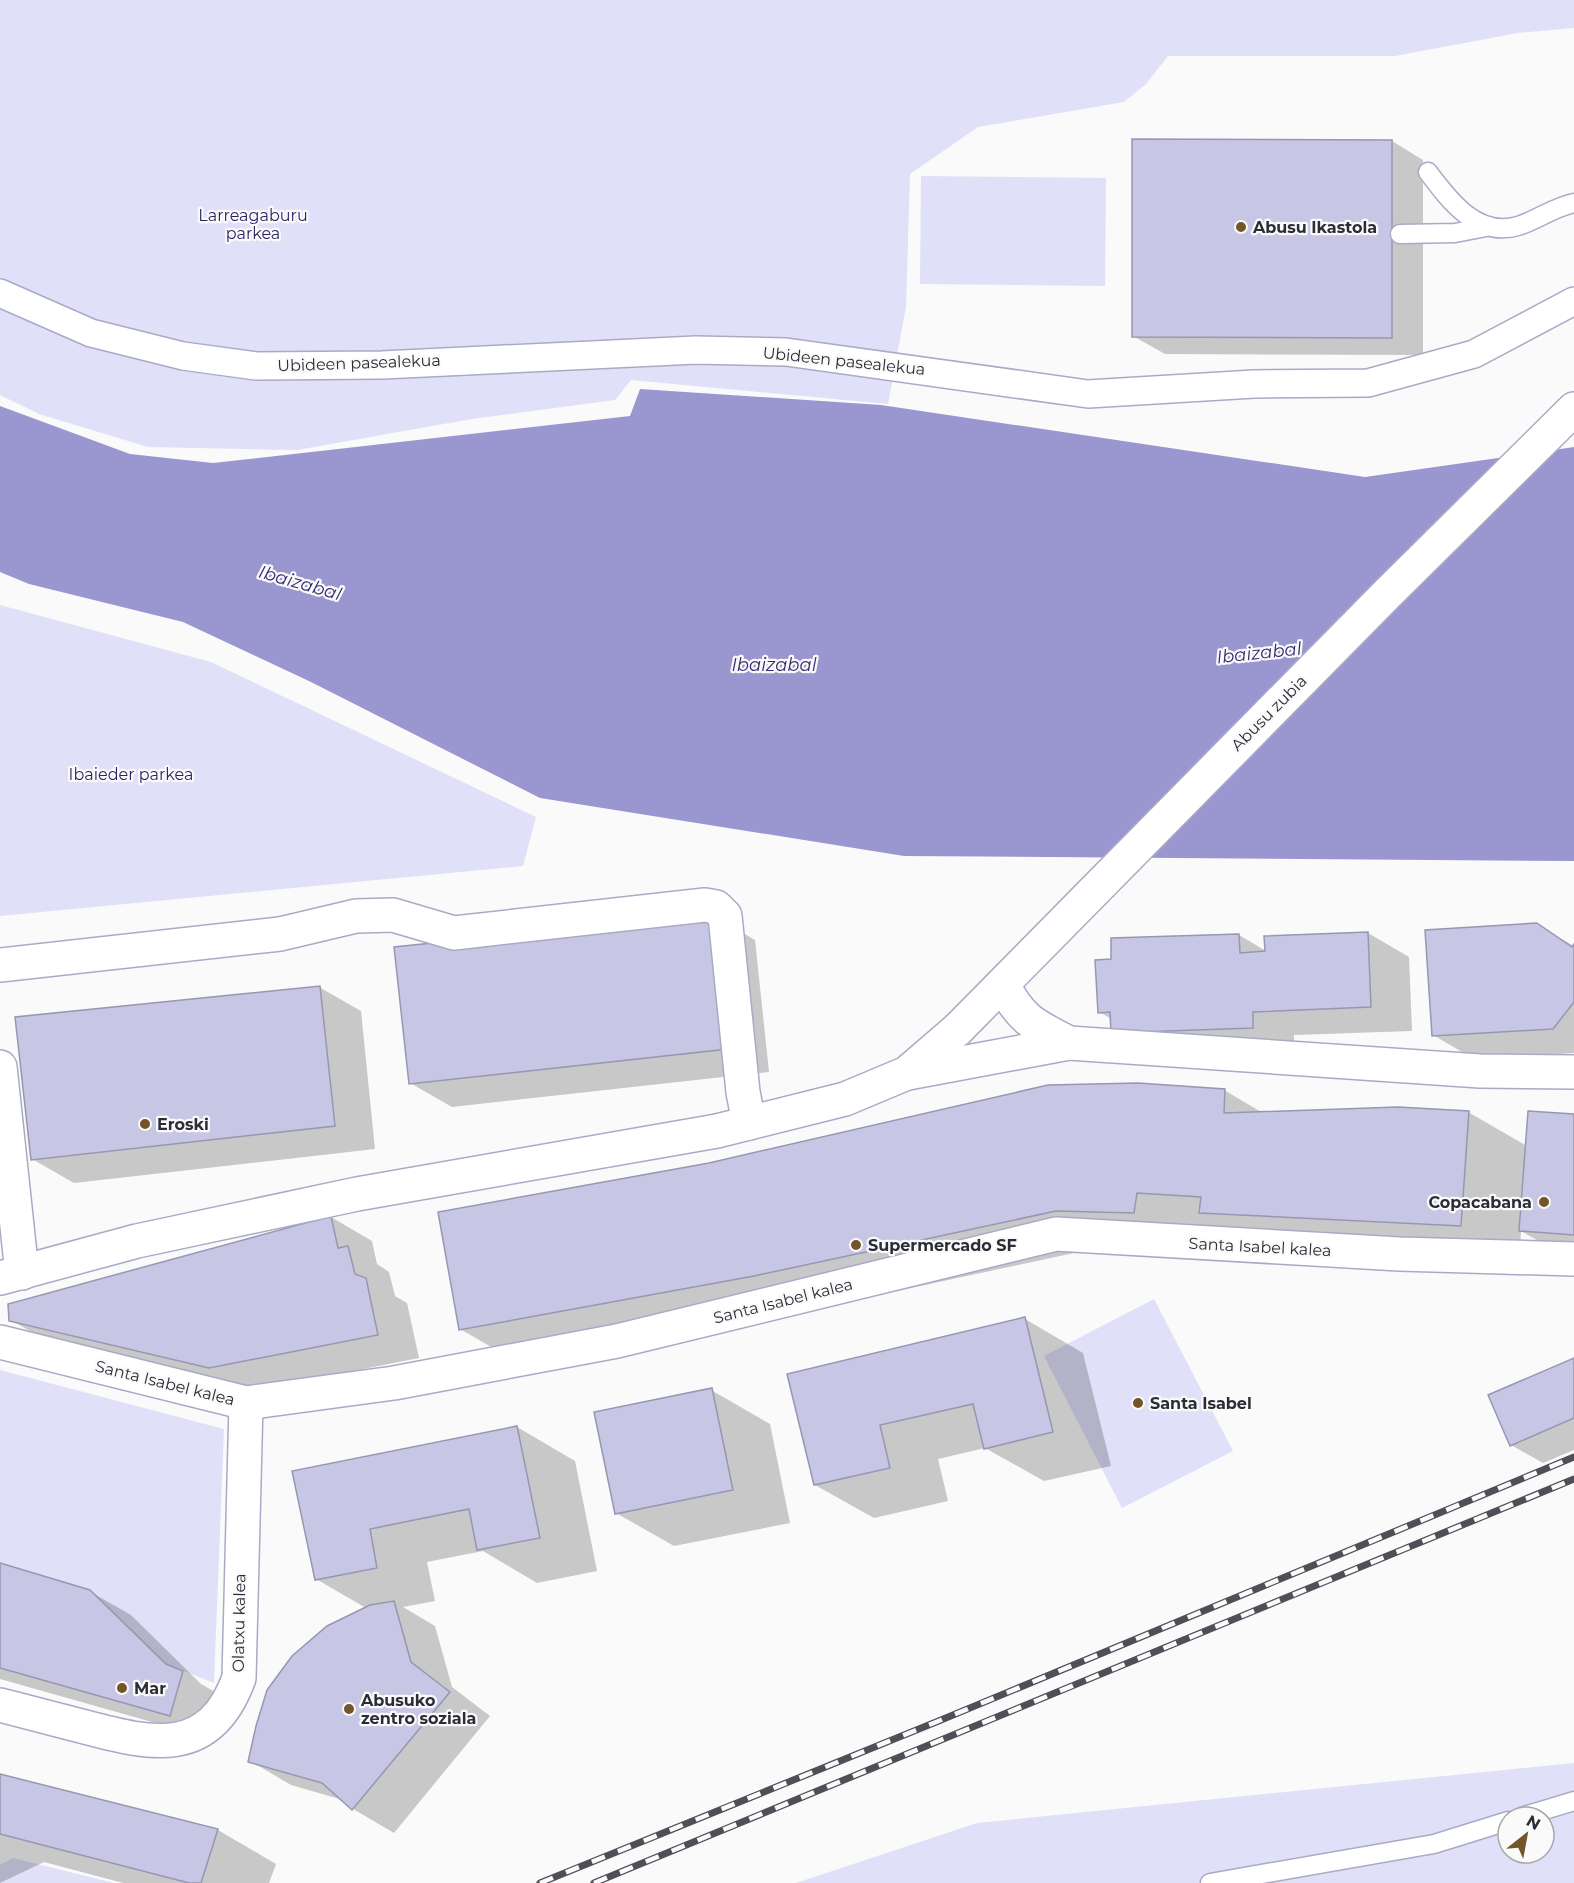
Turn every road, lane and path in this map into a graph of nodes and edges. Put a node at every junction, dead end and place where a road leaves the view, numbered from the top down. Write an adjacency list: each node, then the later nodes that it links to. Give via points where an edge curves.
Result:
1 (1428, 172): 3 (lane, via 1453,206)
2 (1574, 202): 3 (lane, via 1516,227)
3 (1486, 227): 4 (lane, via 1455,233)
4 (1400, 234)
5 (0, 293): 6 (street, Ubideen pasealekua, via 91,333 183,356 256,366 382,365 696,350 786,352 1088,394 1254,384 1368,383 1474,354)
6 (1574, 301)
7 (1574, 409): 9 (street, Abusu zubia)
8 (0, 965): 14 (street, via 280,934 356,916 393,915 454,933 705,905 716,907 725,916)
9 (1010, 976): 10 (street, via 1012,1002 1029,1023); 13 (street, Abusu zubia)
10 (1069, 1042): 12 (street, via 1480,1071); 13 (street)
11 (0, 1066): 16 (street)
12 (1574, 1072)
13 (907, 1073): 14 (street, via 845,1099)
14 (749, 1124): 16 (street, via 357,1194 137,1241)
15 (1574, 1259): 18 (street, Santa Isabel kalea, via 1399,1254 1056,1234 617,1341 394,1383)
16 (11, 1275)
17 (0, 1342): 18 (street, Santa Isabel kalea)
18 (246, 1403): 19 (street, Olatxu kalea, via 239,1678 234,1693 214,1722 181,1739 138,1741)
19 (0, 1705)
20 (1574, 1801): 21 (lane)
21 (1556, 1806)
22 (1496, 1825): 23 (lane, via 1434,1844)
23 (1210, 1883)

